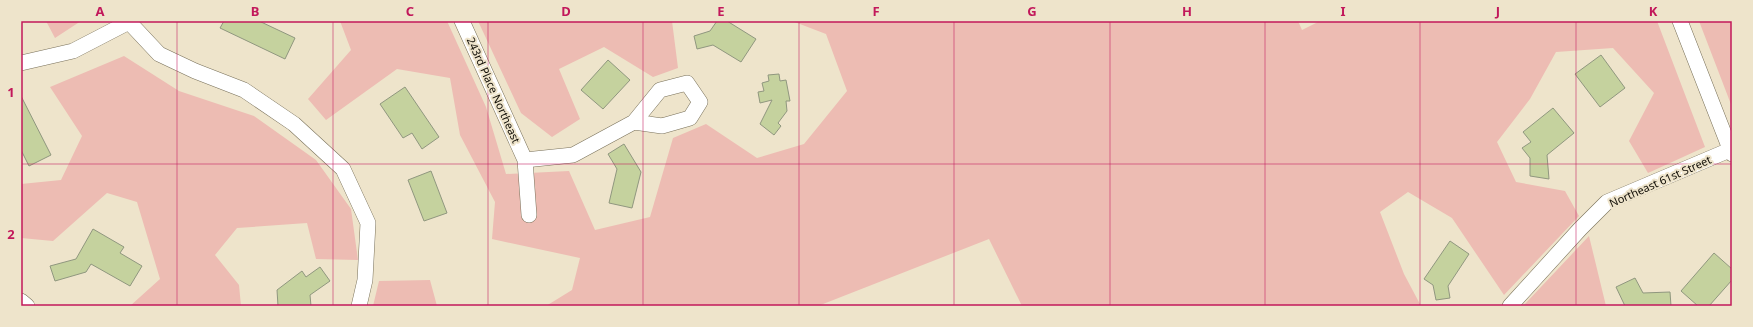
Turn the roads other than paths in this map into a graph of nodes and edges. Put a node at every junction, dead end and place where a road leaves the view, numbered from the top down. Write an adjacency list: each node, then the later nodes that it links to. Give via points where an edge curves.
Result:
1 (462, 21): 7 (street, 243rd Place Northeast)
2 (1680, 21): 6 (street)
3 (129, 22): 4 (street, via 73,51); 11 (street, via 159,54 244,90 288,120 343,169 368,223 365,280)
4 (21, 62)
5 (634, 122): 7 (street, via 573,155)
6 (1731, 151): 12 (street, Northeast 61st Street, via 1607,202)
7 (525, 160): 8 (street)
8 (529, 215)
9 (21, 301): 10 (street)
10 (27, 306)
11 (359, 306)
12 (1510, 306)

